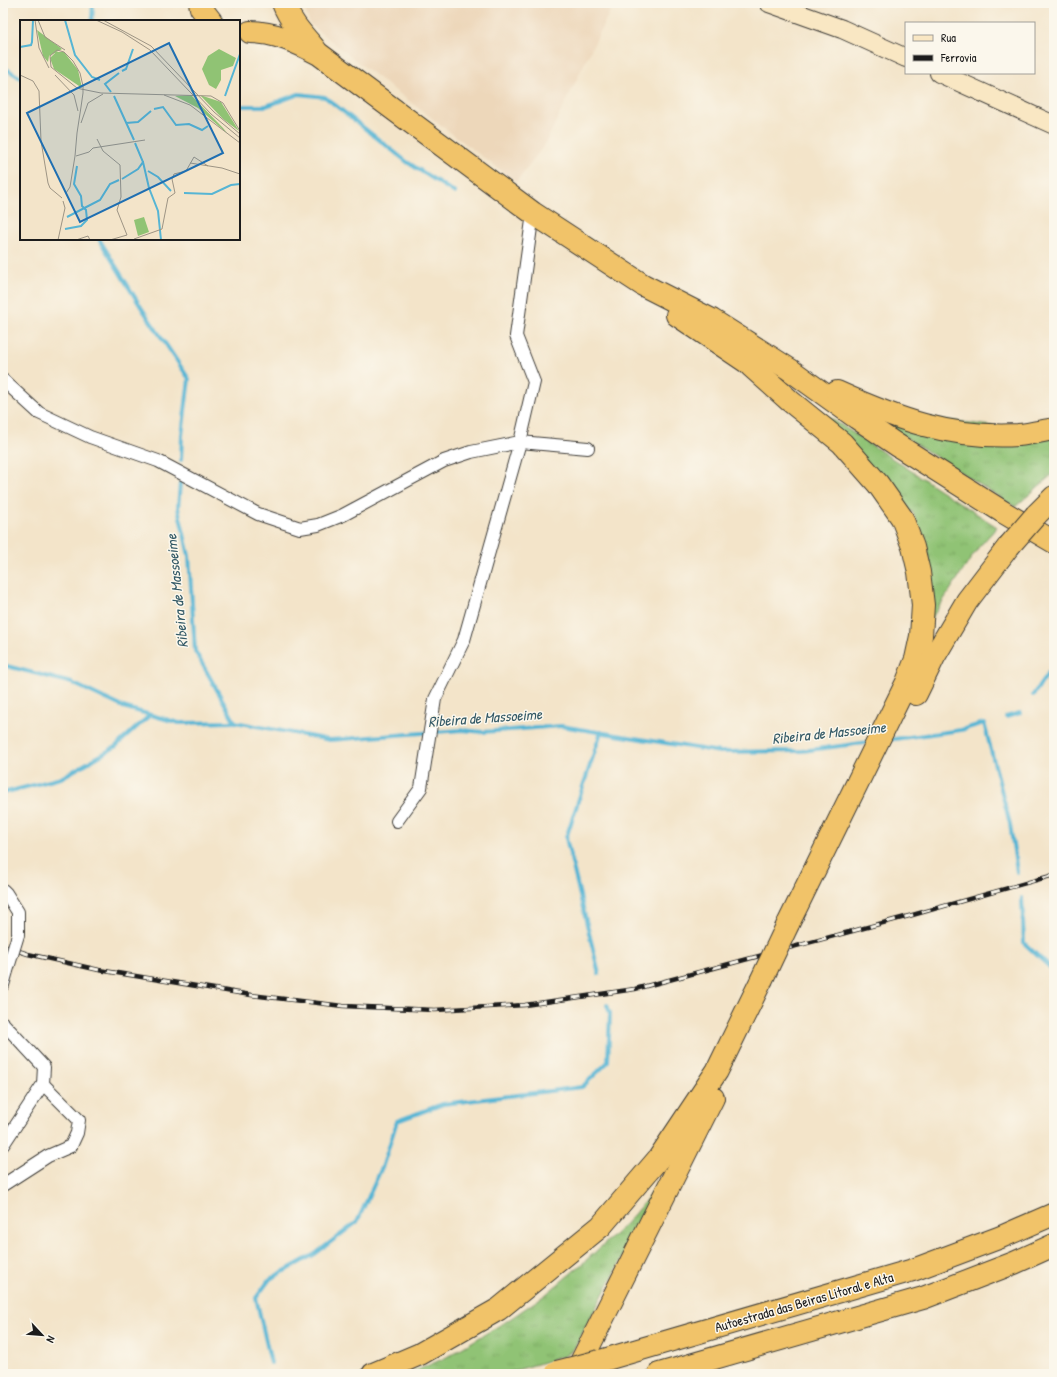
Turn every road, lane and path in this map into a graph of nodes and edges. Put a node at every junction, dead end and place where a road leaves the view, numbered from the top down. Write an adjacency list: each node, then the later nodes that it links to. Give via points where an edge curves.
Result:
1 (200, 3): 5 (highway)
2 (279, 3): 6 (highway, via 271,20 262,27)
3 (283, 3): 7 (highway, via 287,15)
4 (769, 3): 8 (main road, via 842,29)
5 (210, 20)
6 (245, 33): 7 (highway, via 260,32 296,42)
7 (319, 54): 11 (highway)
8 (905, 58)
9 (941, 74): 10 (main road)
10 (1054, 125)
11 (533, 213): 12 (highway); 17 (street, via 516,336 534,382)
12 (644, 285): 13 (highway, via 673,312); 14 (highway, via 712,320)
13 (751, 366): 21 (highway, via 996,522); 24 (highway, bridge, via 790,402 842,443 878,484 902,518 915,553 923,605 921,636 907,682)
14 (789, 369): 16 (highway, via 869,406 922,426 963,434 1018,435); 20 (highway, via 897,445)
15 (3, 380): 17 (street, via 39,413 90,437 158,461 258,514 300,528 343,515 444,460)
16 (1054, 429)
17 (520, 442): 18 (street); 22 (street, via 464,640 435,699 421,788)
18 (588, 448)
19 (1054, 498): 24 (highway, bridge, via 1009,546 967,601 934,657 800,923)
20 (1054, 542)
21 (1054, 553)
22 (397, 821)
23 (3, 890): 25 (street, bridge, via 18,912 18,935)
24 (767, 980): 32 (highway, via 669,1185); 33 (highway, via 713,1077 659,1158 601,1226 499,1309 420,1354)
25 (3, 985)
26 (3, 1023): 27 (street, via 44,1067)
27 (43, 1084): 28 (street); 29 (street, via 79,1120 77,1133 71,1146 48,1156)
28 (3, 1145)
29 (3, 1185)
30 (1054, 1214): 32 (highway, Autoestrada das Beiras Litoral e Alta, bridge, via 913,1270)
31 (1054, 1245): 34 (highway, Autoestrada das Beiras Litoral e Alta, via 923,1298)
32 (560, 1373)
33 (373, 1374)
34 (659, 1374)

